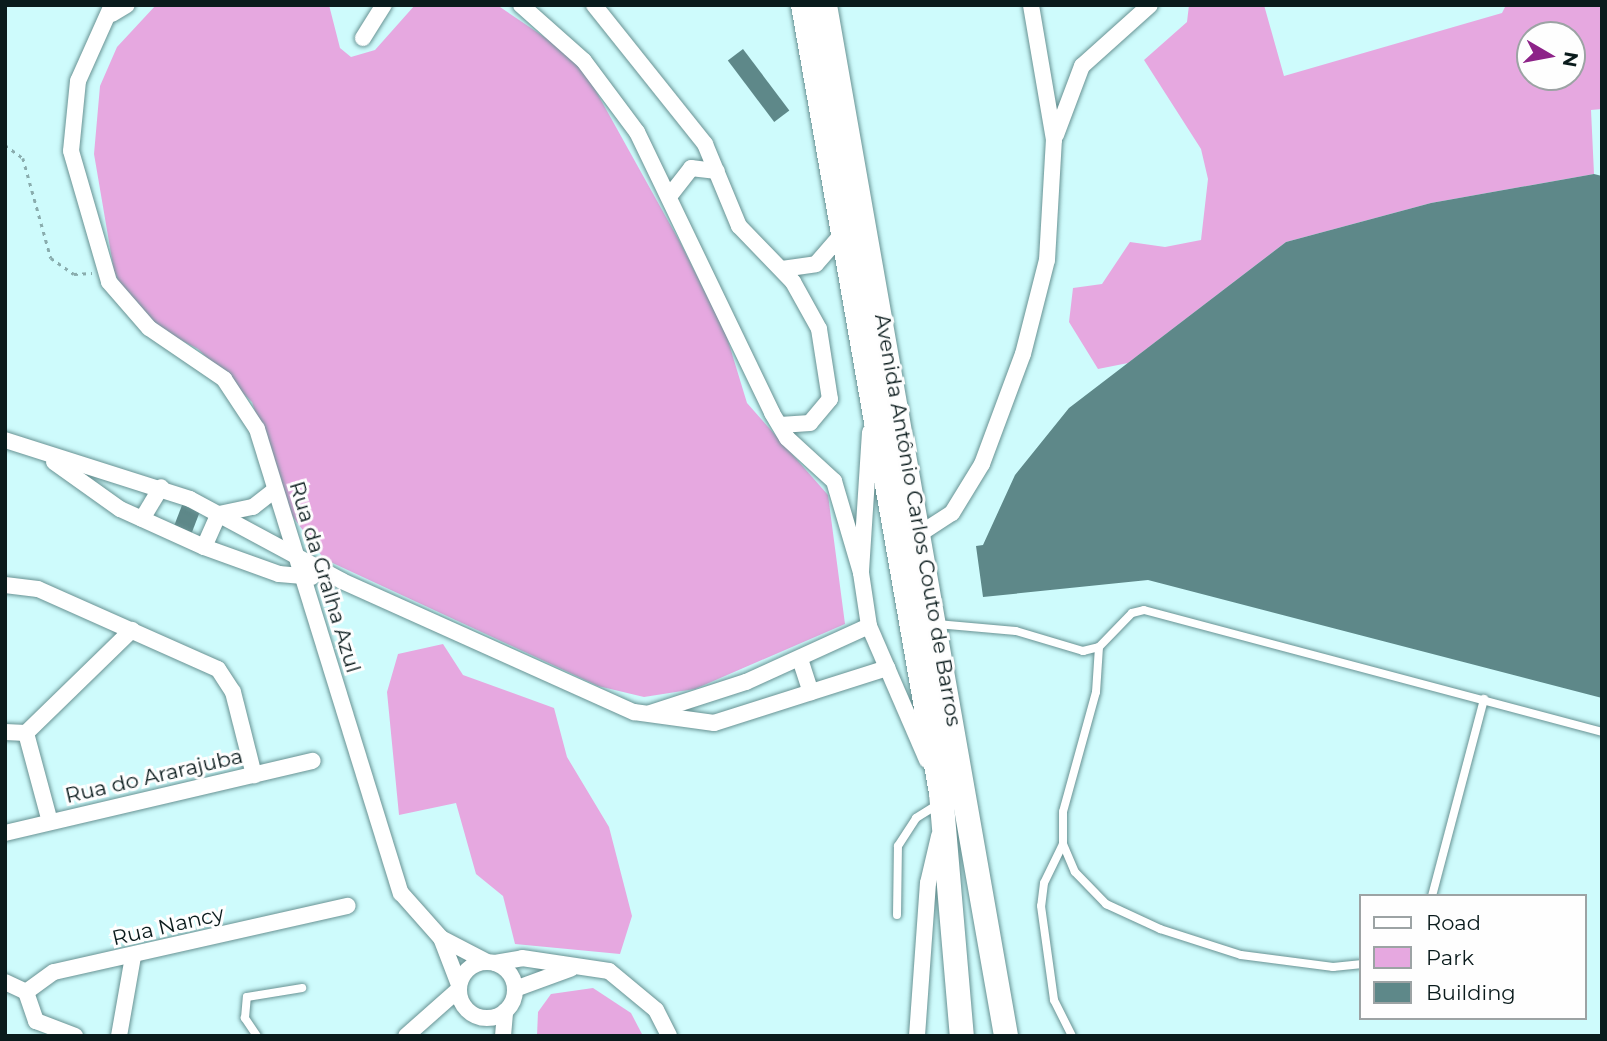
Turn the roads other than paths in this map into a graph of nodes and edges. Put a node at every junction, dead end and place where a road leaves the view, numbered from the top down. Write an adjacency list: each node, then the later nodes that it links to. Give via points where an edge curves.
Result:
1 (127, 5): 11 (street)
2 (384, 5): 12 (street)
3 (521, 5): 15 (street, via 603,83)
4 (530, 5): 5 (street)
5 (536, 5)
6 (594, 5): 14 (street, via 647,79 696,131)
7 (803, 5): 16 (main road, Avenida Antônio Carlos Couto de Barros)
8 (825, 5): 26 (main road, Avenida Antônio Carlos Couto de Barros)
9 (1031, 5): 13 (street)
10 (1150, 5): 13 (street, via 1082,66)
11 (112, 10): 23 (street, Rua da Gralha Azul, via 78,81 71,151 106,271 128,309 224,379 242,400)
12 (363, 38)
13 (1054, 140): 26 (street, via 1047,260 1000,422 952,513)
14 (717, 171): 15 (street, via 691,168); 17 (street, via 739,226)
15 (671, 194): 19 (street)
16 (842, 234): 17 (street, via 816,264); 18 (main road, Avenida Antônio Carlos Couto de Barros)
17 (782, 269): 19 (street, via 819,329 832,391 816,419)
18 (871, 391): 29 (street); 47 (main road, Avenida Antônio Carlos Couto de Barros)
19 (780, 425): 29 (street, via 834,481)
20 (5, 440): 21 (street)
21 (45, 455): 22 (street); 25 (street)
22 (161, 487): 24 (street); 25 (street)
23 (275, 491): 24 (street, via 253,508); 28 (street, Rua da Gralha Azul)
24 (219, 514): 27 (street); 28 (street)
25 (142, 519): 27 (street)
26 (921, 533): 33 (main road, Avenida Antônio Carlos Couto de Barros)
27 (204, 547): 30 (street)
28 (298, 554): 30 (street, Rua da Gralha Azul); 31 (street)
29 (861, 573): 34 (street)
30 (303, 576): 31 (street); 54 (street, Rua da Gralha Azul, via 401,892)
31 (342, 580): 41 (street, via 617,707)
32 (5, 585): 35 (street, via 38,589)
33 (937, 624): 36 (lane, via 1016,631 1066,650); 73 (main road, Avenida Antônio Carlos Couto de Barros)
34 (869, 626): 37 (street); 38 (street)
35 (132, 630): 44 (street); 46 (street, via 218,669 233,692)
36 (1099, 647): 40 (lane, via 1132,612 1144,610); 50 (lane, via 1096,692 1063,812)
37 (800, 659): 39 (street); 41 (street)
38 (887, 668): 39 (street); 47 (street)
39 (811, 692): 41 (street, via 714,723)
40 (1484, 699): 43 (lane); 51 (lane)
41 (650, 713)
42 (5, 732): 44 (street)
43 (1602, 732)
44 (26, 733): 48 (street)
45 (313, 761): 46 (street, Rua do Ararajuba)
46 (254, 775): 48 (street, Rua do Ararajuba)
47 (943, 803): 53 (lane, via 916,818 898,846); 71 (street, via 928,883); 72 (main road, Avenida Antônio Carlos Couto de Barros)
48 (50, 822): 49 (street, Rua do Ararajuba)
49 (5, 833)
50 (1063, 844): 57 (lane, via 1075,872 1106,904 1160,929 1241,955 1333,967); 74 (lane, via 1044,883 1041,906 1054,1000)
51 (1433, 894)
52 (348, 906): 55 (street, Rua Nancy)
53 (897, 915)
54 (441, 938): 56 (street, Rua da Gralha Azul); 60 (street, Rua da Gralha Azul)
55 (133, 957): 63 (street, Rua Nancy, via 54,972); 66 (street)
56 (490, 962): 58 (street, via 522,958); 60 (street, via 467,969); 62 (street, via 509,972)
57 (1358, 964)
58 (579, 966): 62 (street); 70 (street, via 609,971 630,984 656,1010)
59 (5, 982): 63 (street)
60 (458, 988): 64 (street, via 478,1017); 68 (street)
61 (302, 989): 67 (lane, via 247,997 245,1018)
62 (515, 989): 64 (street)
63 (26, 992): 65 (street, via 36,1021)
64 (505, 1011): 69 (street)
65 (75, 1036)
66 (119, 1036)
67 (257, 1036)
68 (405, 1036)
69 (503, 1036)
70 (669, 1036)
71 (917, 1036)
72 (962, 1036)
73 (1006, 1036)
74 (1072, 1036)

